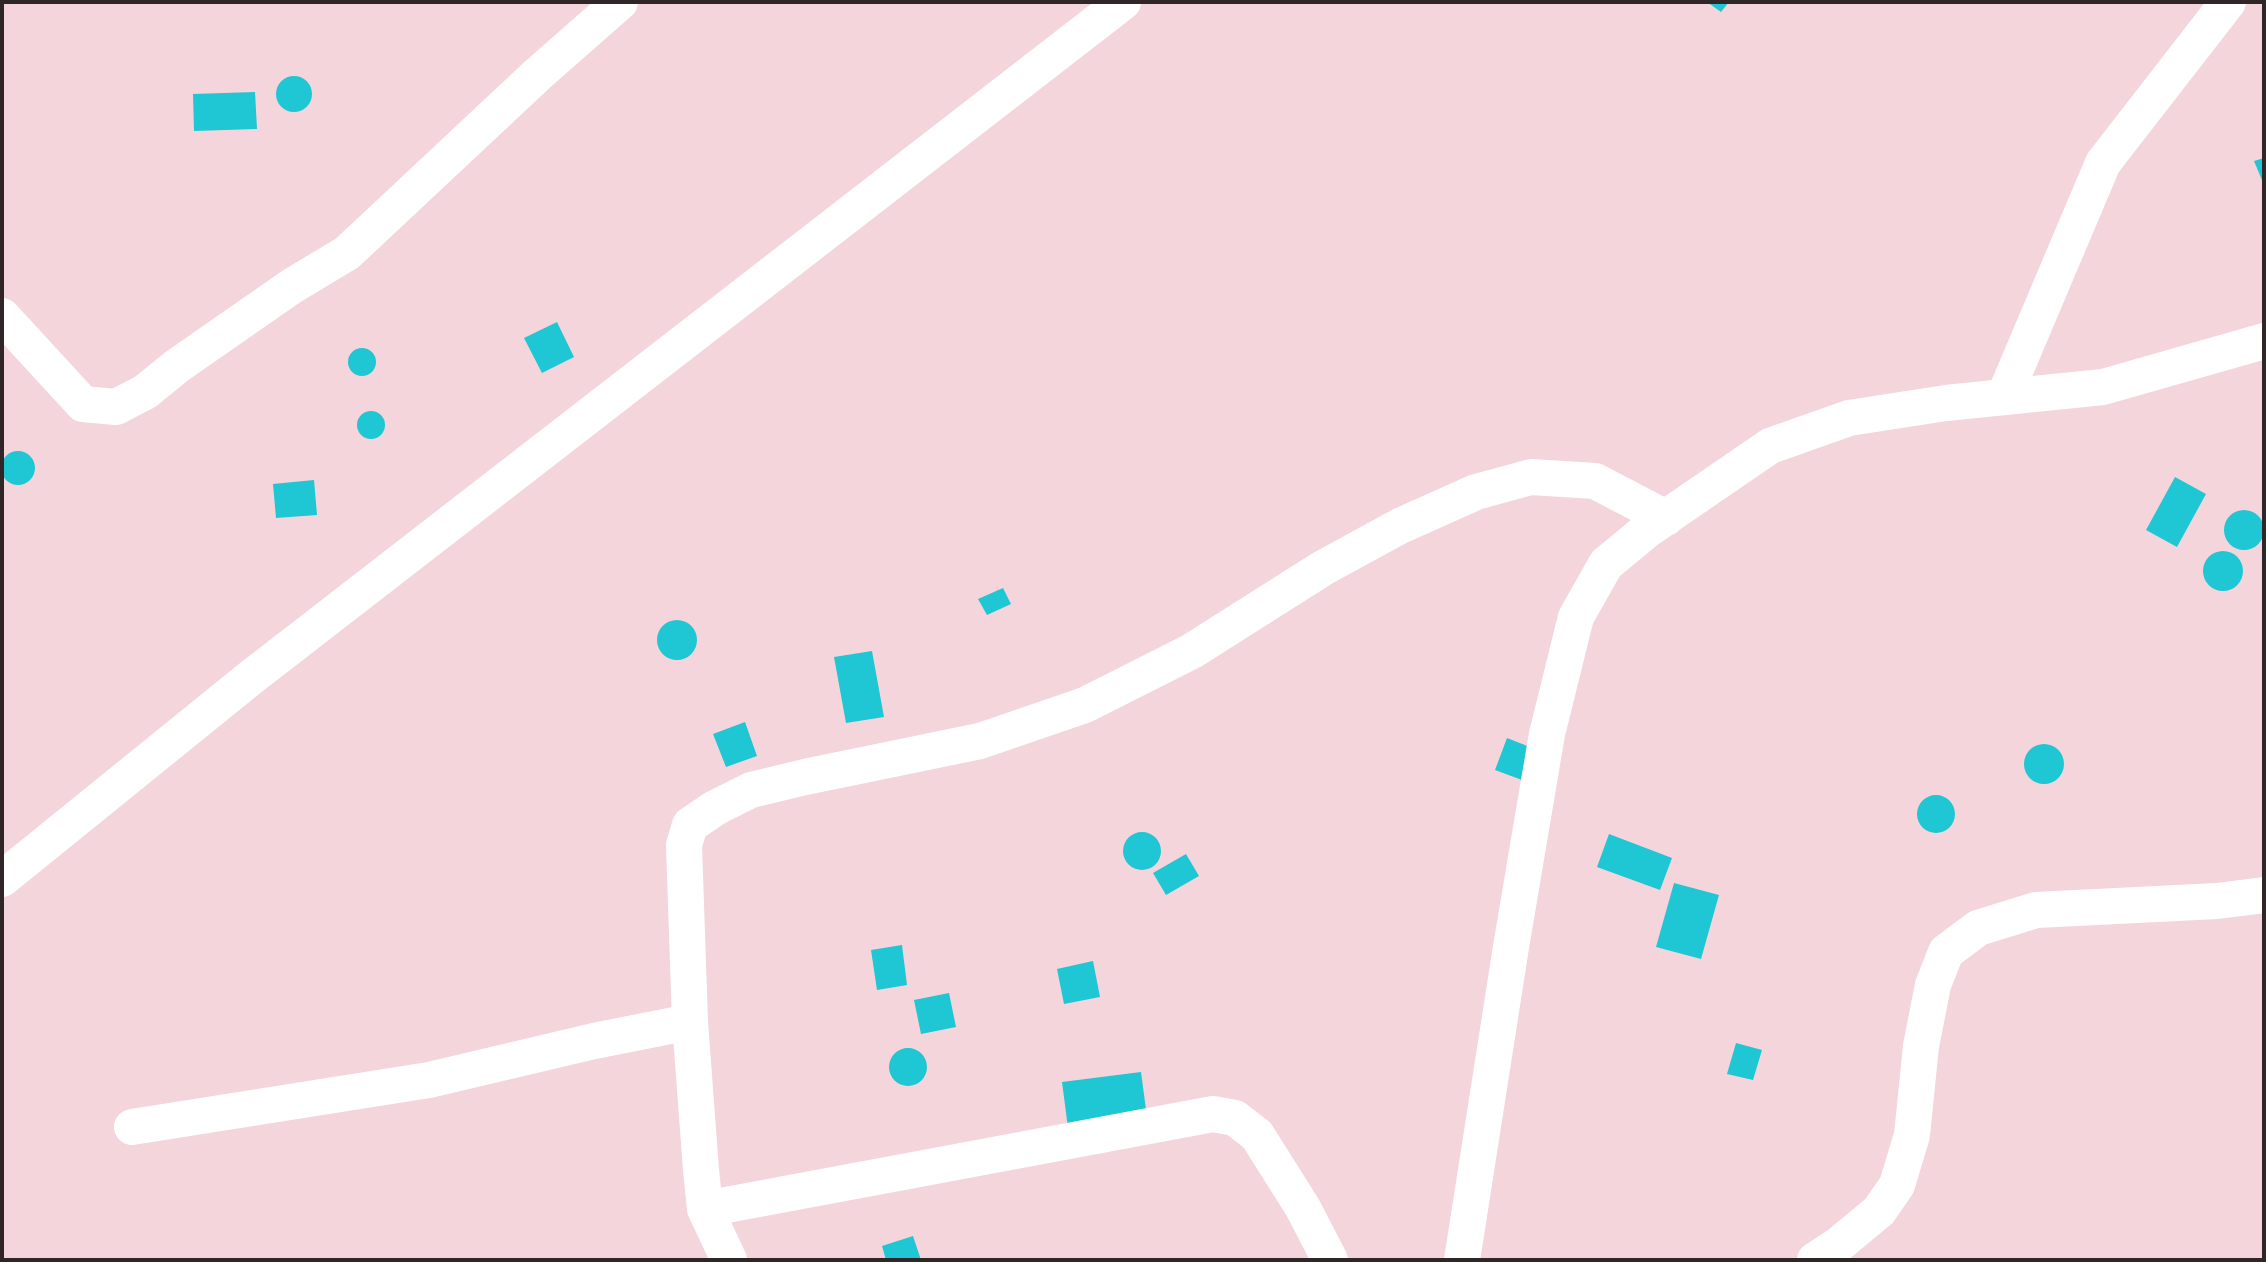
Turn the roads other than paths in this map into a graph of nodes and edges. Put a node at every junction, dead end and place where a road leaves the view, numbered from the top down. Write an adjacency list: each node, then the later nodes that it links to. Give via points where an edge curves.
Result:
1 (620, 2): 4 (street, via 347,253 116,407 83,404)
2 (1123, 2): 8 (street, via 249,679)
3 (2228, 2): 6 (street, via 2103,163)
4 (2, 316)
5 (2264, 341): 6 (street, via 2103,387)
6 (2004, 397): 7 (street, via 1849,418 1770,446)
7 (1666, 518): 10 (street, via 1595,481 1531,477 1476,492 1400,526 1192,651 1085,705 980,741 751,790 715,808 690,825 684,845); 15 (street, via 1606,564 1576,617 1547,734)
8 (2, 879)
9 (2264, 895): 16 (street, via 2036,910 1978,928 1946,952 1933,985 1912,1135 1897,1185 1879,1211)
10 (690, 1022): 11 (street, via 429,1080); 12 (street)
11 (132, 1127)
12 (705, 1209): 13 (street); 14 (street, via 1213,1114 1235,1118 1257,1135)
13 (729, 1260)
14 (1330, 1260)
15 (1462, 1260)
16 (1815, 1260)

